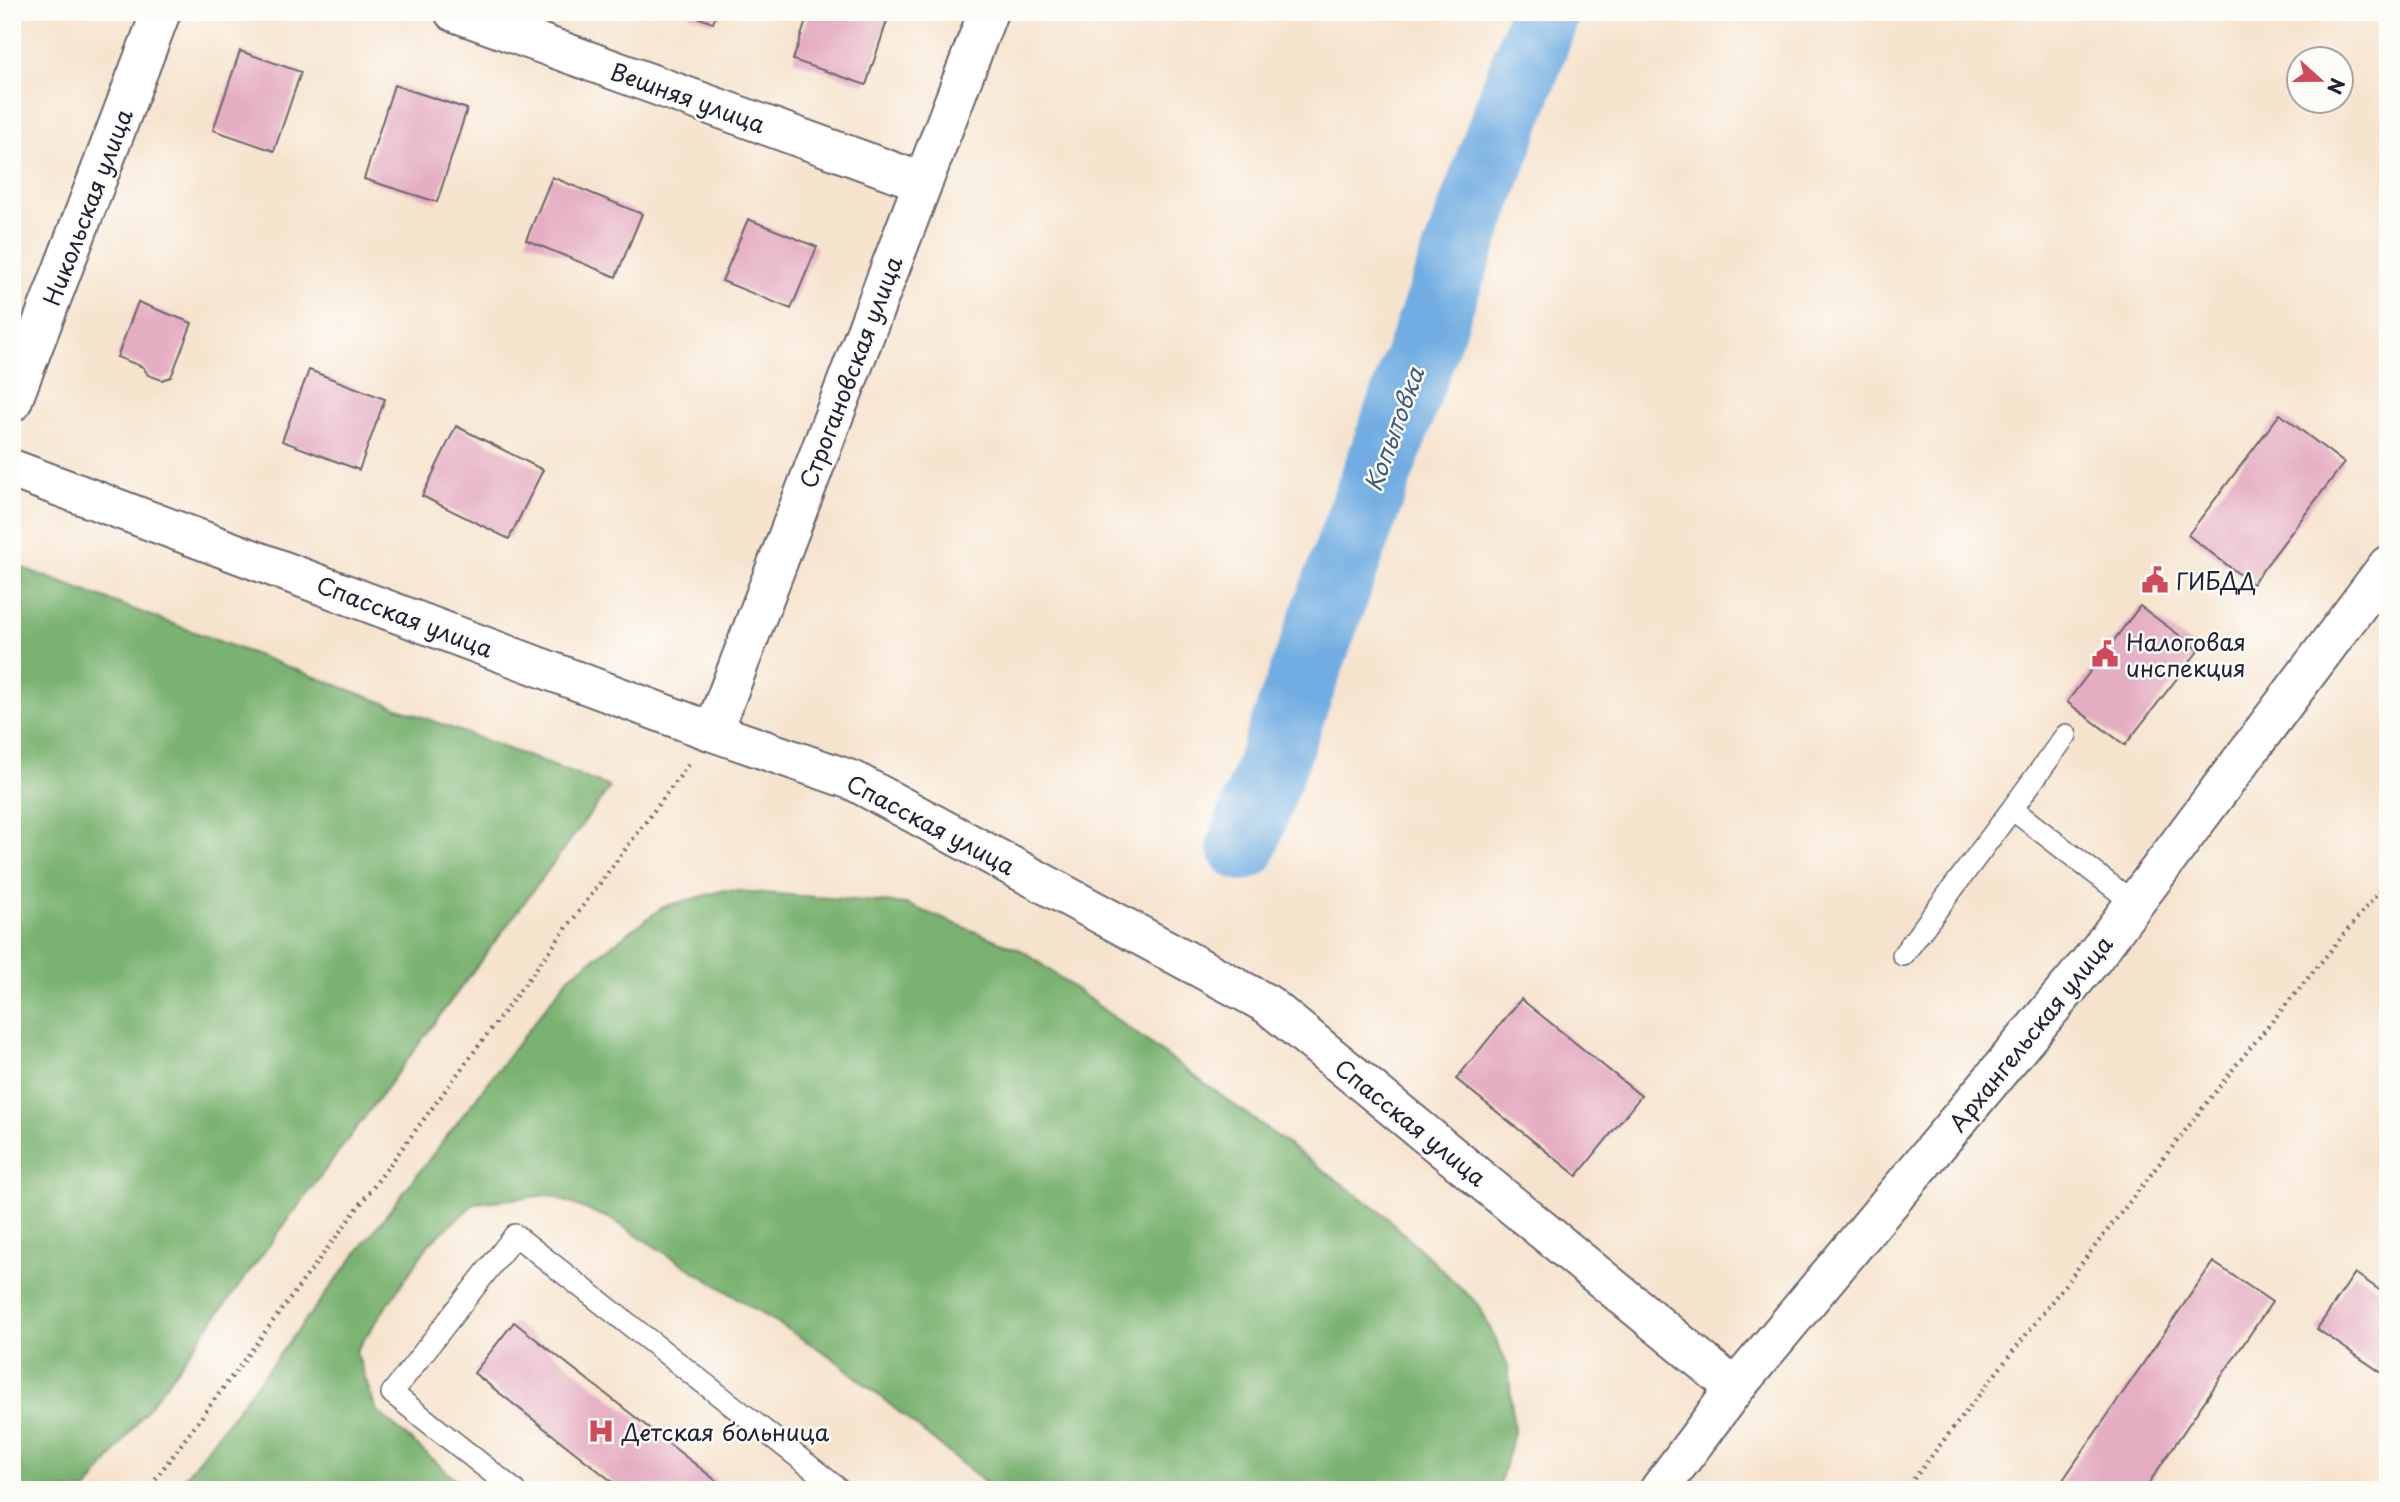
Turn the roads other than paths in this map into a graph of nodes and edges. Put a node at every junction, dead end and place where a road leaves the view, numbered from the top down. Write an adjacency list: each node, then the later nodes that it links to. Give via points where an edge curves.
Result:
1 (161, 12): 5 (street, Никольская улица)
2 (454, 12): 4 (street, Вешняя улица)
3 (988, 12): 4 (street, Строгановская улица)
4 (922, 181): 8 (street, Строгановская улица)
5 (12, 402)
6 (12, 469): 8 (street, Спасская улица)
7 (2388, 565): 11 (street, Архангельская улица)
8 (713, 732): 13 (street, Спасская улица, via 854,781 1267,1004)
9 (2066, 736): 10 (lane)
10 (2012, 809): 11 (lane); 12 (lane)
11 (2135, 904): 13 (street, Архангельская улица)
12 (1903, 955)
13 (1735, 1388): 14 (street, Архангельская улица)
14 (1671, 1486)
15 (514, 1490): 16 (lane, via 392,1393 515,1235)
16 (840, 1490)

